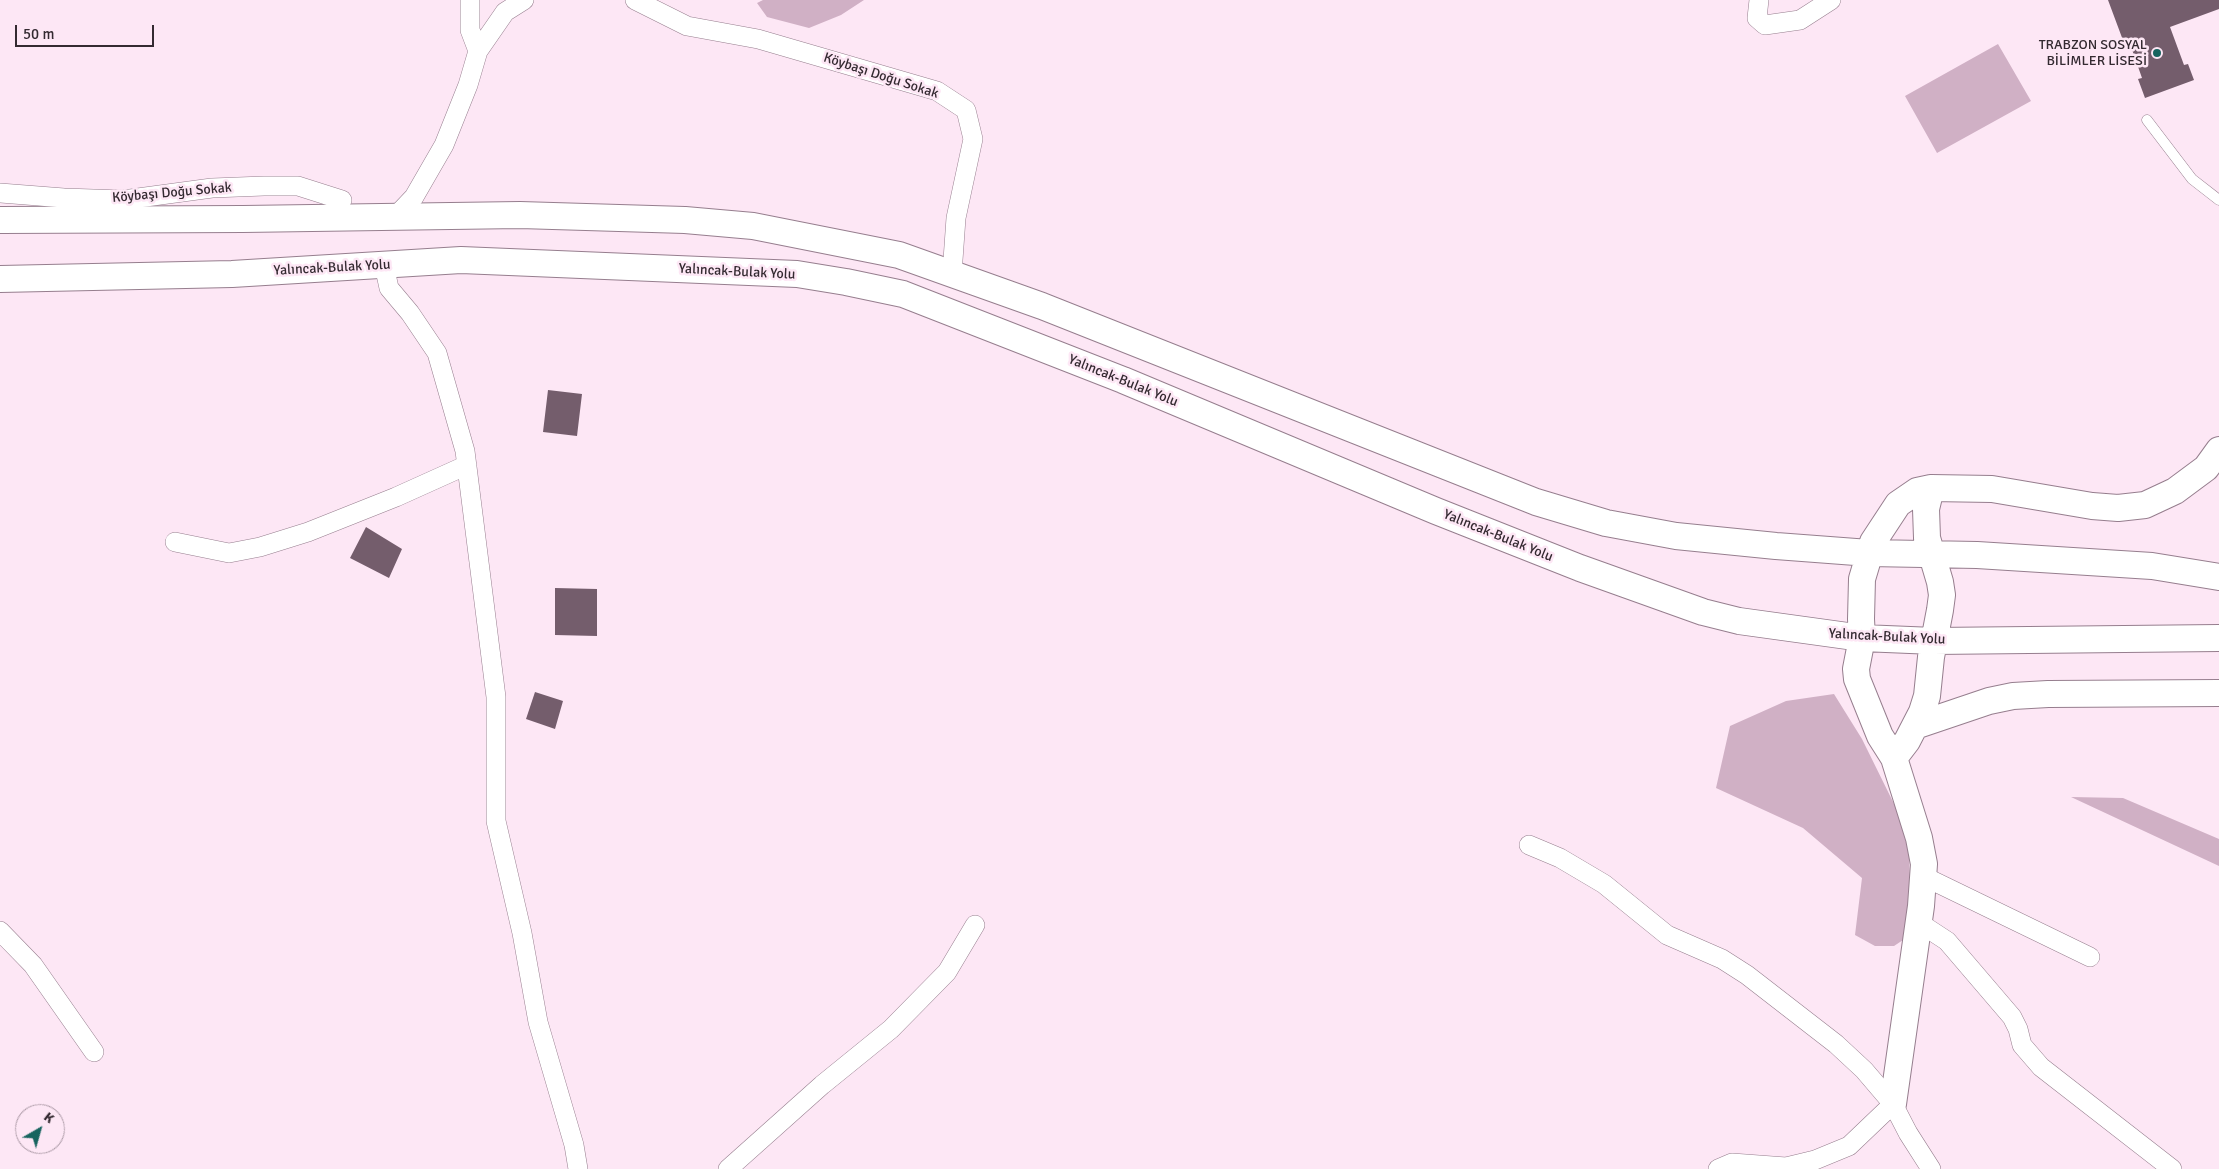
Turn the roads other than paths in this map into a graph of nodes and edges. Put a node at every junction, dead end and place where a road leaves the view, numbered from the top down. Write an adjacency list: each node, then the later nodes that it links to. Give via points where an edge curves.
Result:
1 (470, 0): 6 (street, via 470,30)
2 (524, 0): 6 (street, via 505,12)
3 (635, 0): 14 (street, Köybaşı Doğu Sokak, via 687,26 758,39 937,91 966,110 973,139 956,218)
4 (1759, 0): 5 (street, via 1756,18 1765,25 1800,20)
5 (1831, 0)
6 (478, 51): 11 (street, via 444,144 414,197)
7 (2147, 120): 10 (lane, via 2192,179)
8 (0, 193): 9 (street, Köybaşı Doğu Sokak, via 123,200 212,188 298,186)
9 (342, 200)
10 (2219, 200)
11 (396, 217): 12 (main road); 14 (main road, via 520,215 686,220 753,226 899,255)
12 (0, 220)
13 (384, 265): 15 (main road, Yalıncak-Bulak Yolu, via 232,274); 17 (street, via 389,288 437,353); 23 (main road, Yalıncak-Bulak Yolu, via 461,260 796,274 903,294 1123,380 1580,568 1712,614)
14 (952, 274): 20 (main road, via 1042,306 1536,502 1597,520 1676,536)
15 (0, 279)
16 (2219, 450): 18 (main road, via 2206,468 2174,491 2145,506 2092,506 1992,489)
17 (467, 465): 19 (street, via 308,532 260,547 229,554); 37 (street, via 496,697 496,820 538,1022)
18 (1932, 488): 20 (main road, via 1918,491 1898,504); 21 (main road, via 1926,509)
19 (175, 542)
20 (1870, 553): 21 (main road); 23 (main road, via 1862,578)
21 (1931, 554): 22 (main road, via 2152,566); 25 (main road, via 1942,595)
22 (2219, 577)
23 (1862, 638): 25 (main road, Yalıncak-Bulak Yolu); 28 (main road, via 1857,679 1880,736)
24 (2219, 638): 25 (main road, Yalıncak-Bulak Yolu)
25 (1934, 641): 27 (main road, via 1927,696)
26 (2219, 693): 27 (main road, via 2013,696 1988,701)
27 (1915, 726): 28 (main road)
28 (1894, 758): 30 (main road, via 1918,838 1924,864)
29 (1529, 845): 36 (street, via 1560,858 1604,884 1667,935 1722,959 1747,975 1836,1044)
30 (1923, 876): 31 (main road); 34 (street)
31 (1918, 922): 36 (main road); 41 (street, via 1947,941 2012,1016 2022,1045 2041,1067)
32 (975, 925): 38 (street, via 947,972 891,1030 822,1085)
33 (0, 931): 35 (street, via 33,965)
34 (2090, 957)
35 (94, 1052)
36 (1893, 1104): 39 (street, via 1849,1146 1815,1160 1786,1167 1732,1163); 40 (street)
37 (578, 1169)
38 (728, 1169)
39 (1718, 1169)
40 (1931, 1169)
41 (2172, 1169)

